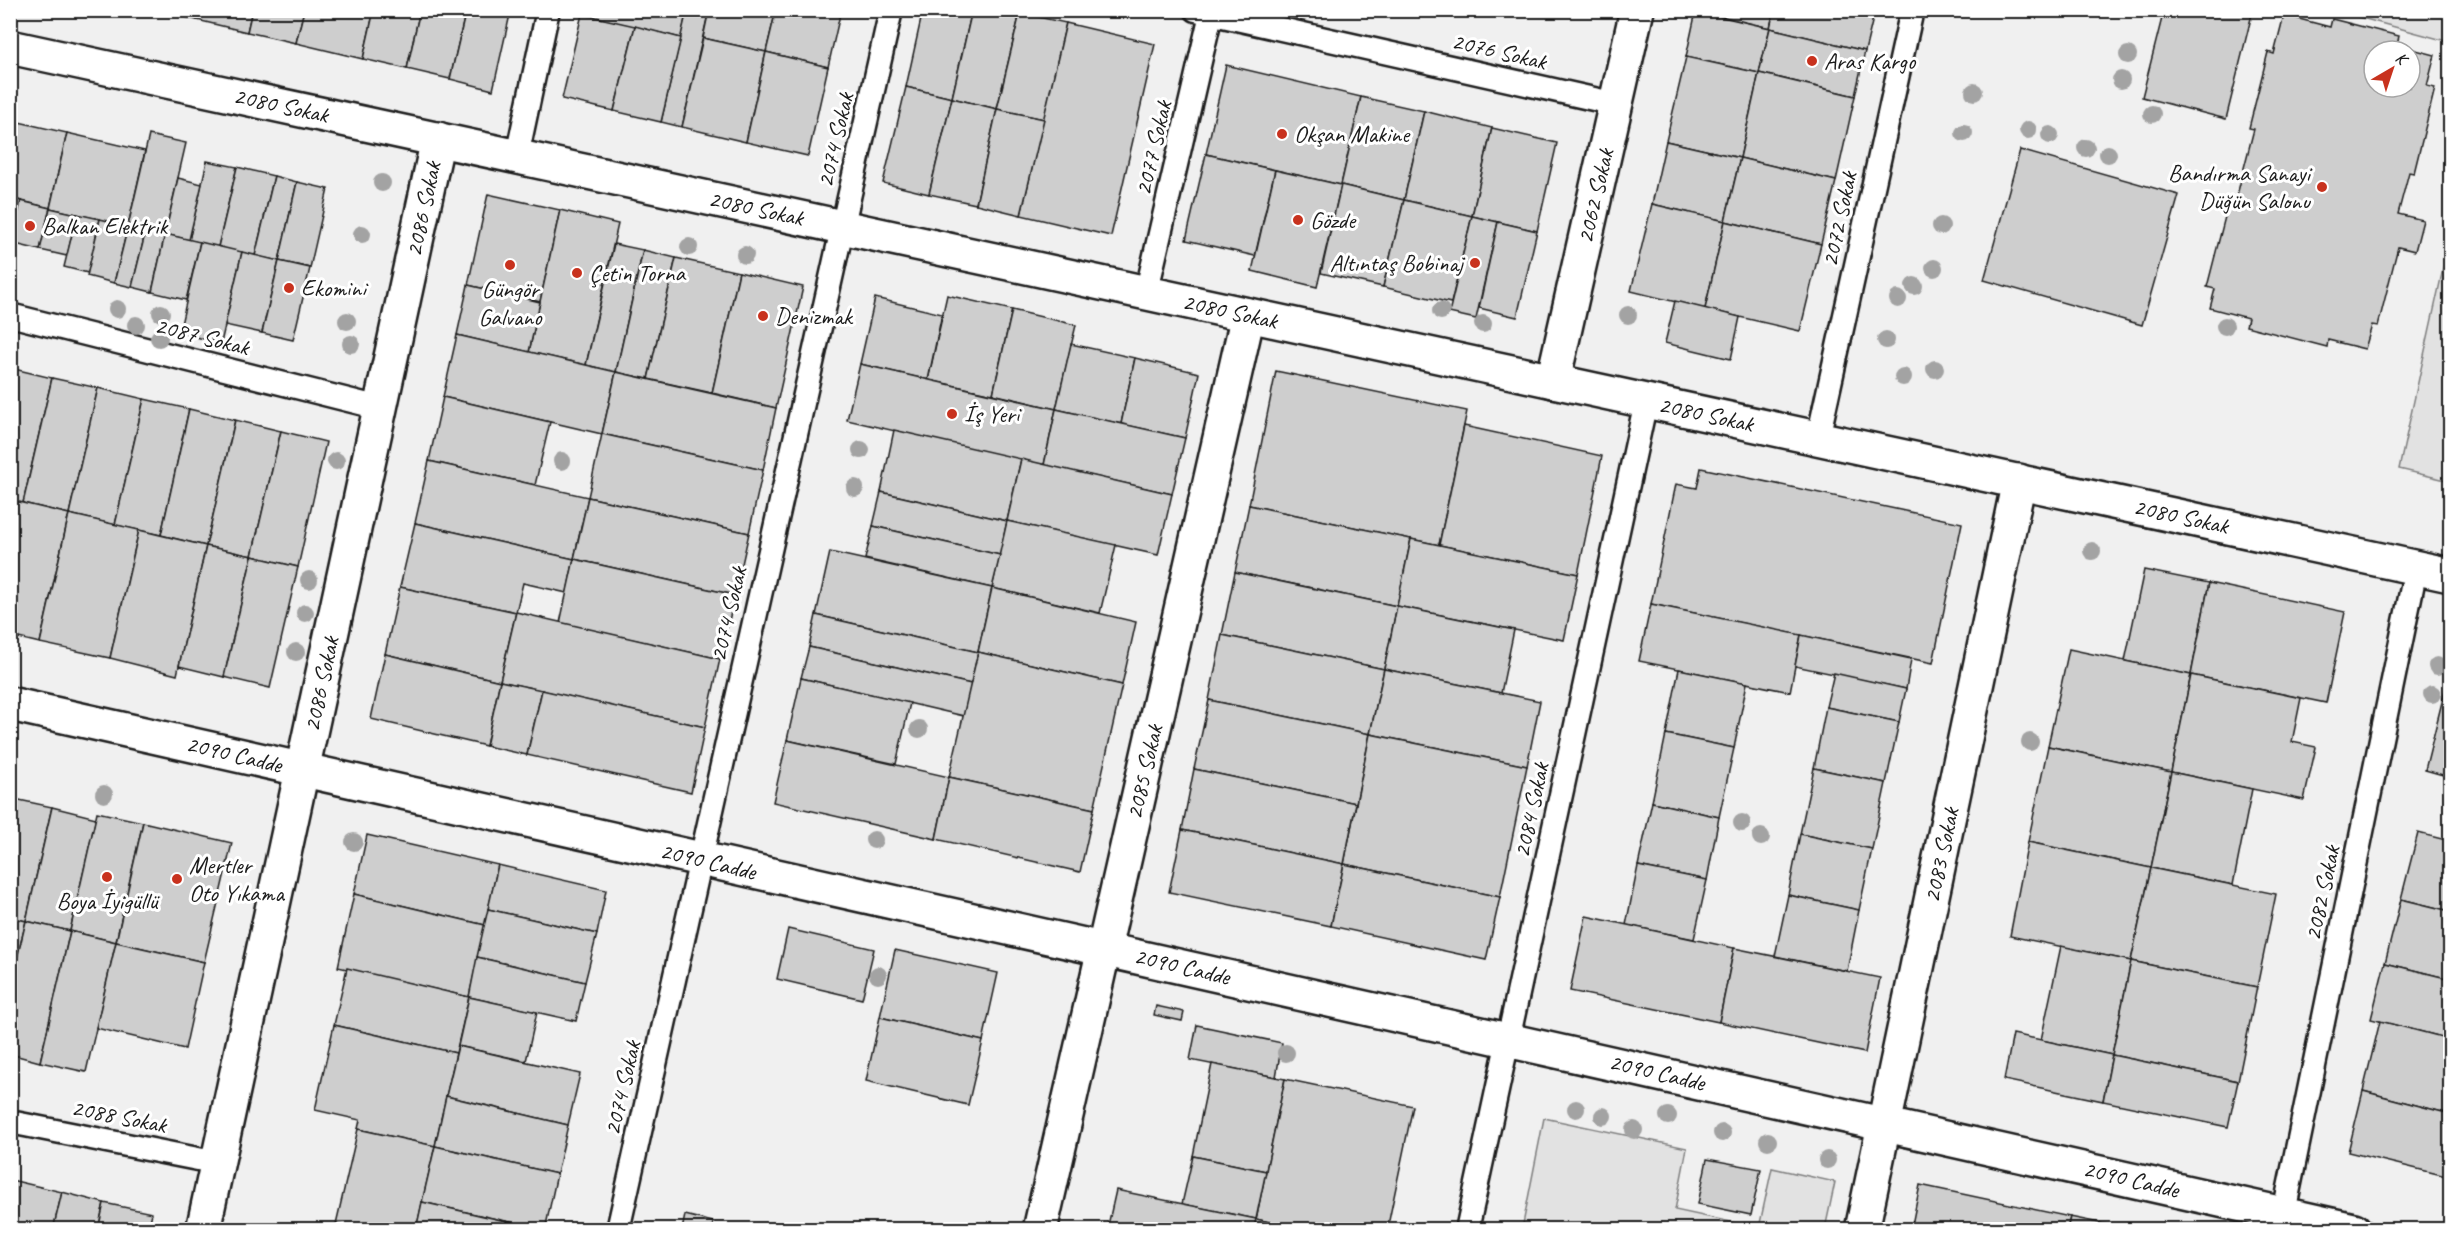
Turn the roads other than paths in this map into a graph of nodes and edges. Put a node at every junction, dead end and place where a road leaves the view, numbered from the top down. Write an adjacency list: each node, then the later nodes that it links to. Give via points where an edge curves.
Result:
1 (548, 10): 9 (lane)
2 (891, 10): 10 (lane, 2074 Sokak)
3 (1637, 10): 7 (street, 2062 Sokak)
4 (1912, 10): 17 (lane, 2072 Sokak)
5 (1204, 12): 7 (lane, 2076 Sokak); 11 (lane, 2077 Sokak)
6 (10, 47): 8 (street, 2080 Sokak)
7 (1616, 104): 14 (street, 2062 Sokak)
8 (438, 139): 9 (street, 2080 Sokak); 16 (street, 2086 Sokak)
9 (518, 156): 10 (street, 2080 Sokak)
10 (843, 227): 11 (street, 2080 Sokak); 23 (lane, 2074 Sokak)
11 (1146, 294): 13 (street, 2080 Sokak)
12 (10, 315): 16 (lane, 2087 Sokak)
13 (1248, 315): 14 (street, 2080 Sokak); 24 (street, 2085 Sokak)
14 (1553, 381): 15 (street, 2080 Sokak)
15 (1646, 401): 17 (street, 2080 Sokak); 25 (lane, 2084 Sokak)
16 (380, 408): 22 (street, 2086 Sokak)
17 (1818, 438): 18 (street, 2080 Sokak)
18 (2019, 481): 19 (street, 2080 Sokak); 27 (street, 2083 Sokak)
19 (2416, 568): 20 (street, 2080 Sokak); 29 (lane, 2082 Sokak)
20 (2451, 575)
21 (10, 704): 22 (street, 2090 Cadde)
22 (302, 770): 23 (street, 2090 Cadde); 28 (street, 2086 Sokak)
23 (701, 860): 24 (street, 2090 Cadde); 31 (lane, 2074 Sokak)
24 (1104, 949): 25 (street, 2090 Cadde); 32 (street, 2085 Sokak)
25 (1509, 1039): 27 (street, 2090 Cadde); 33 (lane, 2084 Sokak)
26 (10, 1122): 28 (lane, 2088 Sokak)
27 (1884, 1124): 29 (street, 2090 Cadde); 34 (street, 2083 Sokak)
28 (218, 1163): 30 (street, 2086 Sokak)
29 (2282, 1222): 35 (street, 2090 Cadde)
30 (203, 1230)
31 (618, 1230)
32 (1040, 1230)
33 (1467, 1230)
34 (1862, 1230)
35 (2354, 1230)

